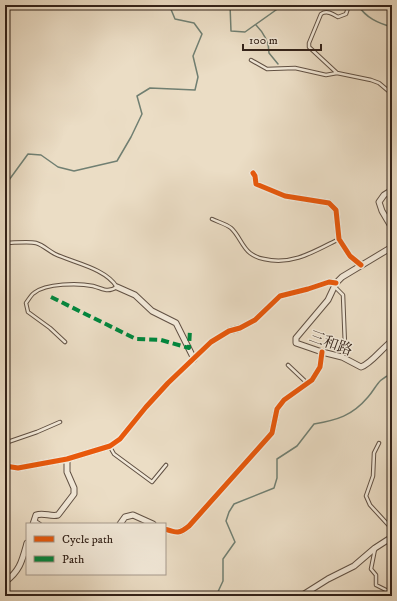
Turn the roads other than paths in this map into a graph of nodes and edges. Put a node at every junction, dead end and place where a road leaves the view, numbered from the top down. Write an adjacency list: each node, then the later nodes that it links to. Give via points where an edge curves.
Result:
1 (86, 5): 2 (lane, via 93,8)
2 (107, 5)
3 (349, 5): 5 (lane, via 346,14 338,17 330,13 321,14 309,43 309,47)
4 (251, 60): 5 (lane, via 267,69 295,68 326,76)
5 (337, 73): 6 (lane, via 379,83)
6 (392, 94)
7 (253, 173): 11 (street, via 256,184 262,187 285,196 329,203 336,210)
8 (392, 190): 10 (street, via 379,202)
9 (212, 219): 11 (lane, via 231,228 248,252 274,262 305,256)
10 (392, 228)
11 (339, 239): 14 (street, via 350,256)
12 (5, 243): 16 (lane, via 35,243 53,253 98,270)
13 (392, 247): 14 (street, 三和路)
14 (361, 265): 15 (street, 三和路, via 342,277)
15 (336, 285): 19 (lane, via 343,295); 20 (street, 三和路, via 328,300 296,338 296,343); 21 (street, via 329,282 280,296 256,320 211,342)
16 (117, 287): 18 (lane, via 103,290 93,286 50,286 35,292 26,302 28,312); 21 (street, via 135,295 152,311 176,323)
17 (392, 341): 20 (street, 三和路, via 361,367 342,357)
18 (65, 342)
19 (345, 346)
20 (322, 352): 23 (street, via 320,367)
21 (194, 359): 27 (street, via 150,402 120,439)
22 (288, 365): 23 (lane)
23 (308, 383): 34 (street, via 284,400 277,409 272,433 189,526 176,533)
24 (60, 422): 25 (lane)
25 (5, 443)
26 (379, 443): 35 (lane, via 374,453 373,476 366,496 370,505)
27 (110, 446): 28 (street); 29 (lane, via 114,454 152,482)
28 (67, 459): 30 (street, via 18,468); 31 (street, via 67,472 74,494 58,516 53,517 44,513 36,515)
29 (166, 465)
30 (5, 466)
31 (34, 522)
32 (121, 523): 33 (street, via 125,517 133,515)
33 (151, 523)
34 (166, 529)
35 (392, 529)
36 (392, 537): 38 (street)
37 (26, 546): 39 (street, via 15,574)
38 (375, 548): 40 (street, via 354,566); 41 (lane, via 371,569 376,575 376,585)
39 (5, 582)
40 (311, 590): 42 (street); 43 (lane)
41 (392, 593)
42 (301, 596)
43 (316, 596)

